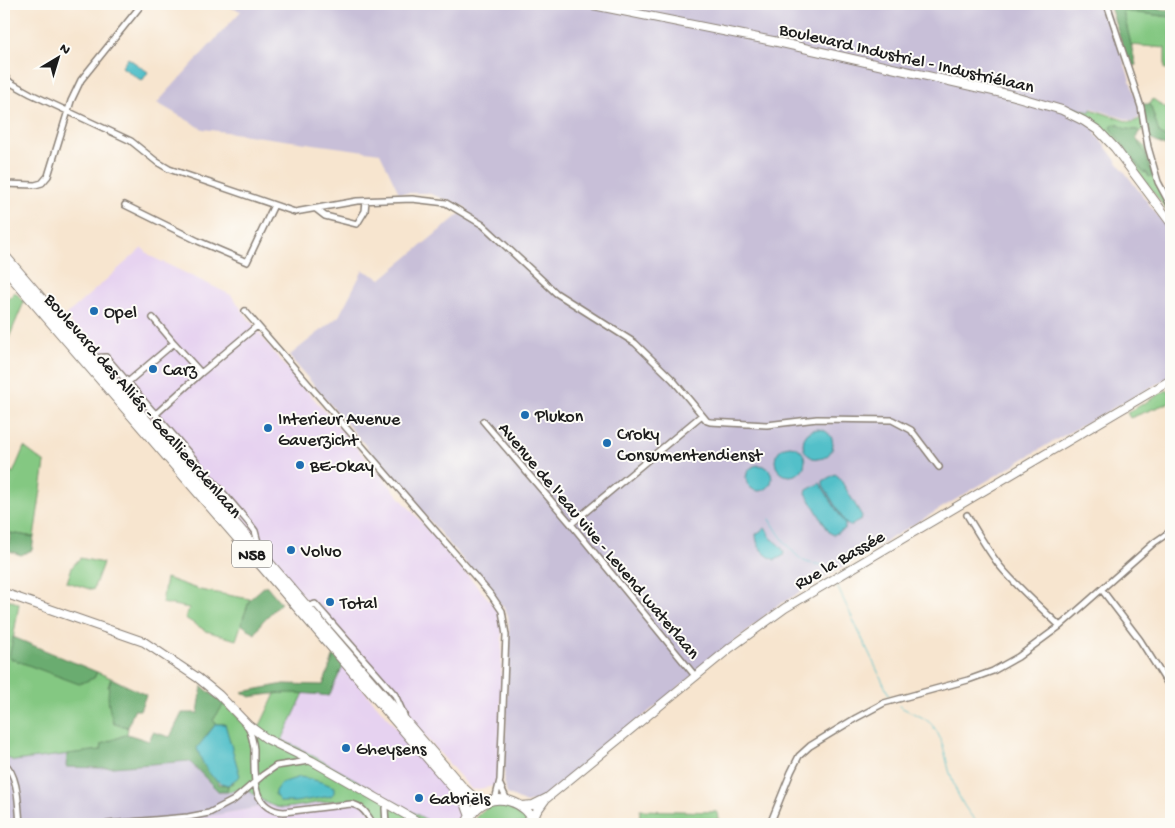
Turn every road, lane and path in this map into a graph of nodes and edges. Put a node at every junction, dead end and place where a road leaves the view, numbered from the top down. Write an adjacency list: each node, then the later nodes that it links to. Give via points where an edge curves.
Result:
1 (142, 4): 5 (street, via 80,80)
2 (592, 4): 14 (main road, Boulevard Industriel - Industriélaan, via 773,41 1011,95 1062,110 1099,131)
3 (1108, 4): 11 (street, via 1141,107 1158,182)
4 (4, 76): 5 (street, via 11,83)
5 (67, 112): 6 (street, via 48,176 42,183); 10 (street, via 132,142 169,169)
6 (4, 184)
7 (366, 200): 13 (street); 13 (street, via 357,224 325,216); 26 (street, via 441,201 473,217 556,293 635,343 673,380)
8 (135, 201): 12 (street)
9 (125, 205): 12 (street)
10 (274, 205): 12 (street, via 247,262); 13 (street, via 295,212)
11 (1171, 206)
12 (132, 208)
13 (316, 209)
14 (1171, 223)
15 (4, 255): 21 (highway, Boulevard des Alliés - Geallieerdenlaan / N58)
16 (4, 268): 49 (highway, Boulevard des Alliés - Geallieerdenlaan / N58, via 457,792)
17 (246, 311): 19 (street)
18 (154, 318): 20 (street)
19 (258, 326): 22 (street); 41 (street, via 502,611 506,635)
20 (174, 343): 22 (street); 24 (street)
21 (92, 358): 24 (street, via 106,357); 32 (highway, Boulevard des Alliés - Geallieerdenlaan / N58)
22 (201, 373): 25 (street)
23 (1171, 380): 36 (main road, Rue la Bassée, via 785,608)
24 (128, 382): 25 (street)
25 (156, 414): 32 (street, via 249,522)
26 (702, 415): 28 (street, via 710,422 767,425 817,419 892,420 911,430); 30 (street)
27 (483, 421): 30 (street, Avenue de l'eau vive - Levend waterlaan)
28 (939, 467)
29 (967, 516): 35 (street, via 1000,566)
30 (571, 524): 36 (street, Avenue de l'eau vive - Levend waterlaan)
31 (1171, 532): 33 (street, via 1155,542)
32 (261, 553): 46 (highway, Boulevard des Alliés - Geallieerdenlaan / N58, via 466,792)
33 (1102, 590): 35 (street); 37 (street, via 1140,640)
34 (4, 593): 38 (main road, via 144,642 205,684)
35 (1060, 626): 57 (street, via 1018,657 992,671 884,703 810,746 799,756)
36 (696, 677): 43 (main road, Rue la Bassée)
37 (1171, 689)
38 (248, 725): 39 (main road, via 267,739); 42 (street, via 254,748)
39 (312, 760): 42 (street, via 276,766); 47 (main road)
40 (4, 762): 51 (street, via 13,776)
41 (500, 780): 44 (street); 45 (street)
42 (254, 783): 52 (street, via 234,800 209,813); 53 (street, via 261,800 277,811 351,804 362,808)
43 (546, 798): 48 (main road, Rue la Bassée, via 533,805); 50 (main road, Rue la Bassée)
44 (495, 800): 45 (highway); 46 (highway)
45 (507, 800): 48 (highway)
46 (484, 803): 49 (highway)
47 (388, 805): 54 (street, via 385,808); 55 (main road)
48 (521, 806): 50 (highway)
49 (470, 816): 56 (highway)
50 (534, 822)
51 (20, 824)
52 (108, 824)
53 (373, 824)
54 (386, 824)
55 (422, 824)
56 (466, 824)
57 (770, 824)

